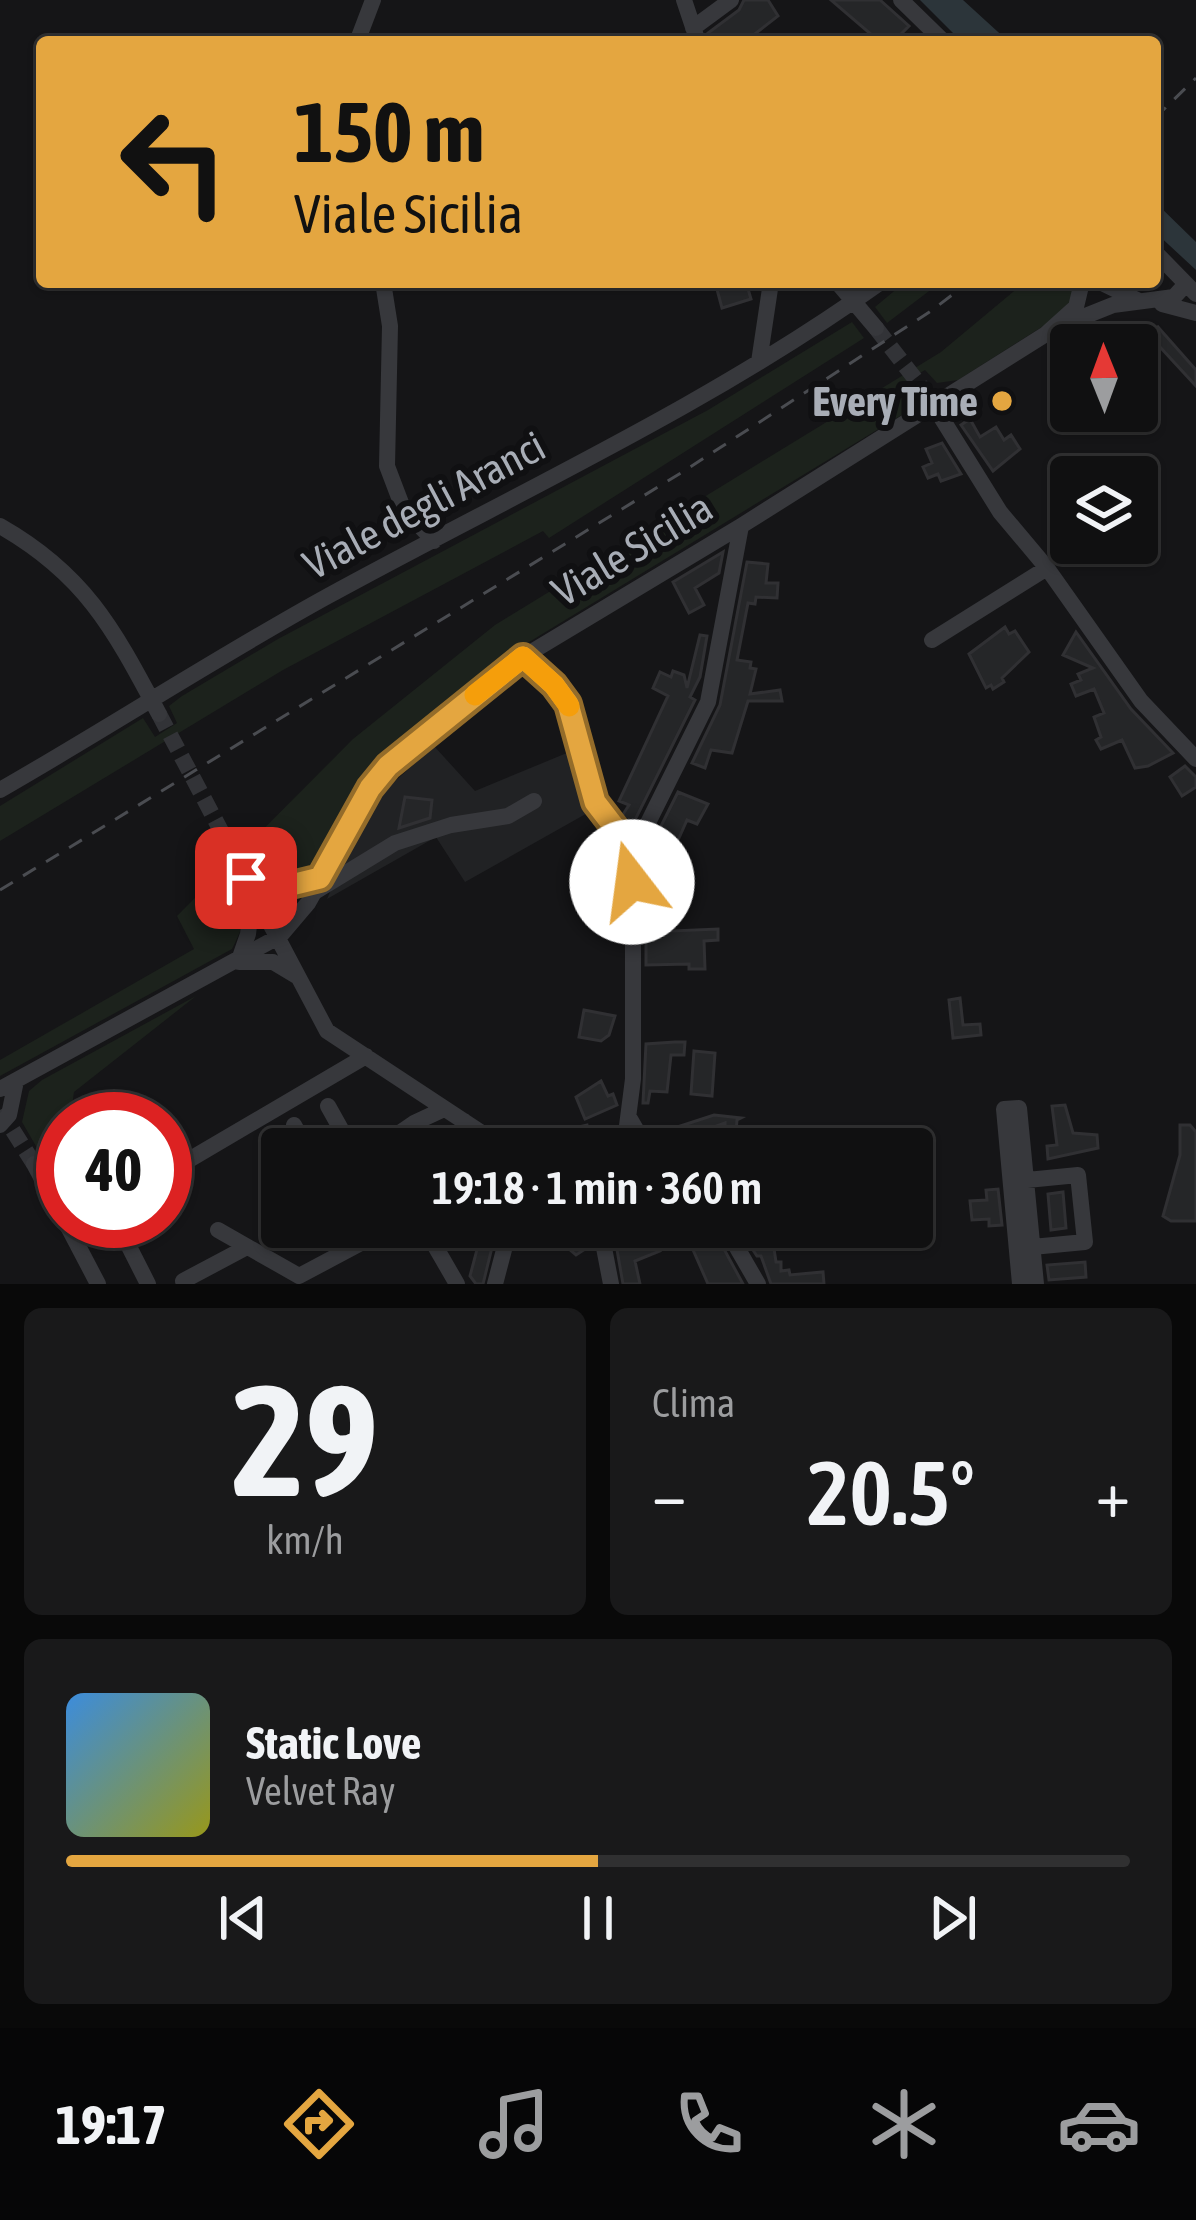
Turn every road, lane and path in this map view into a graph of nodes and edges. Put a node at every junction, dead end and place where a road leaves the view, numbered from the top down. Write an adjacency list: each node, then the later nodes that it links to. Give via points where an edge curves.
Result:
1 (373, 0): 6 (street)
2 (684, 0): 5 (street)
3 (731, 0): 5 (street)
4 (901, 0): 7 (street)
5 (696, 35)
6 (359, 36)
7 (938, 36)
8 (1161, 258): 15 (street)
9 (384, 288): 25 (street, via 391,339 387,466 403,508)
10 (770, 288): 21 (street)
11 (842, 288): 17 (street)
12 (873, 288): 17 (street, Viale degli Aranci)
13 (1081, 288): 20 (street, via 1076,307)
14 (1113, 288): 16 (street)
15 (1191, 289): 16 (street)
16 (1141, 301): 18 (street); 20 (street, via 1096,309)
17 (853, 302): 19 (street); 21 (street, Viale degli Aranci)
18 (1196, 313)
19 (876, 328)
20 (1046, 334): 22 (street, Viale Sicilia)
21 (759, 362): 25 (street, Viale degli Aranci)
22 (931, 399): 24 (street, Viale Sicilia); 26 (street, via 1000,512)
23 (0, 526): 29 (street, via 78,584)
24 (741, 526): 28 (street, Viale Sicilia); 33 (street, via 711,693)
25 (434, 541): 29 (street, Viale degli Aranci, via 326,597)
26 (1047, 568): 27 (street); 30 (street, via 1141,701)
27 (932, 640)
28 (523, 657): 33 (street, via 568,704 595,802); 35 (street, Viale Sicilia, via 388,766)
29 (156, 708): 31 (street, Viale degli Aranci)
30 (1196, 759)
31 (0, 790)
32 (534, 801): 35 (street, via 508,816 395,843)
33 (635, 854): 44 (street)
34 (250, 884): 35 (street); 36 (street); 37 (street, via 251,920)
35 (313, 891): 36 (street, Viale Sicilia); 38 (street, via 296,949)
36 (280, 936): 37 (street, Viale Sicilia); 38 (street)
37 (236, 961): 38 (street, via 273,962); 40 (street, Viale Sicilia)
38 (298, 973): 39 (street, via 326,1031)
39 (366, 1056): 42 (street); 55 (street)
40 (8, 1085): 46 (street, Viale Sicilia, via 9,1115)
41 (328, 1106): 49 (street)
42 (445, 1109): 45 (street); 50 (street)
43 (1011, 1109): 58 (street)
44 (629, 1119): 53 (street); 54 (street)
45 (464, 1121): 51 (street); 52 (street)
46 (0, 1125)
47 (294, 1125): 48 (street)
48 (296, 1128)
49 (340, 1128)
50 (407, 1128)
51 (466, 1128)
52 (474, 1128)
53 (628, 1128)
54 (638, 1128)
55 (192, 1158)
56 (34, 1163): 57 (street)
57 (36, 1167)
58 (1018, 1181): 61 (street); 61 (street, via 1078,1175 1085,1242); 77 (street)
59 (218, 1230): 60 (street)
60 (247, 1247): 69 (street); 70 (street)
61 (1032, 1247): 78 (street)
62 (79, 1248): 71 (street)
63 (130, 1248): 72 (street)
64 (358, 1248): 69 (street)
65 (436, 1248): 73 (street)
66 (504, 1248): 74 (street)
67 (604, 1248): 75 (street)
68 (737, 1248): 76 (street)
69 (308, 1280)
70 (183, 1281)
71 (98, 1284)
72 (148, 1284)
73 (457, 1284)
74 (495, 1284)
75 (611, 1284)
76 (758, 1284)
77 (1020, 1284)
78 (1036, 1284)

